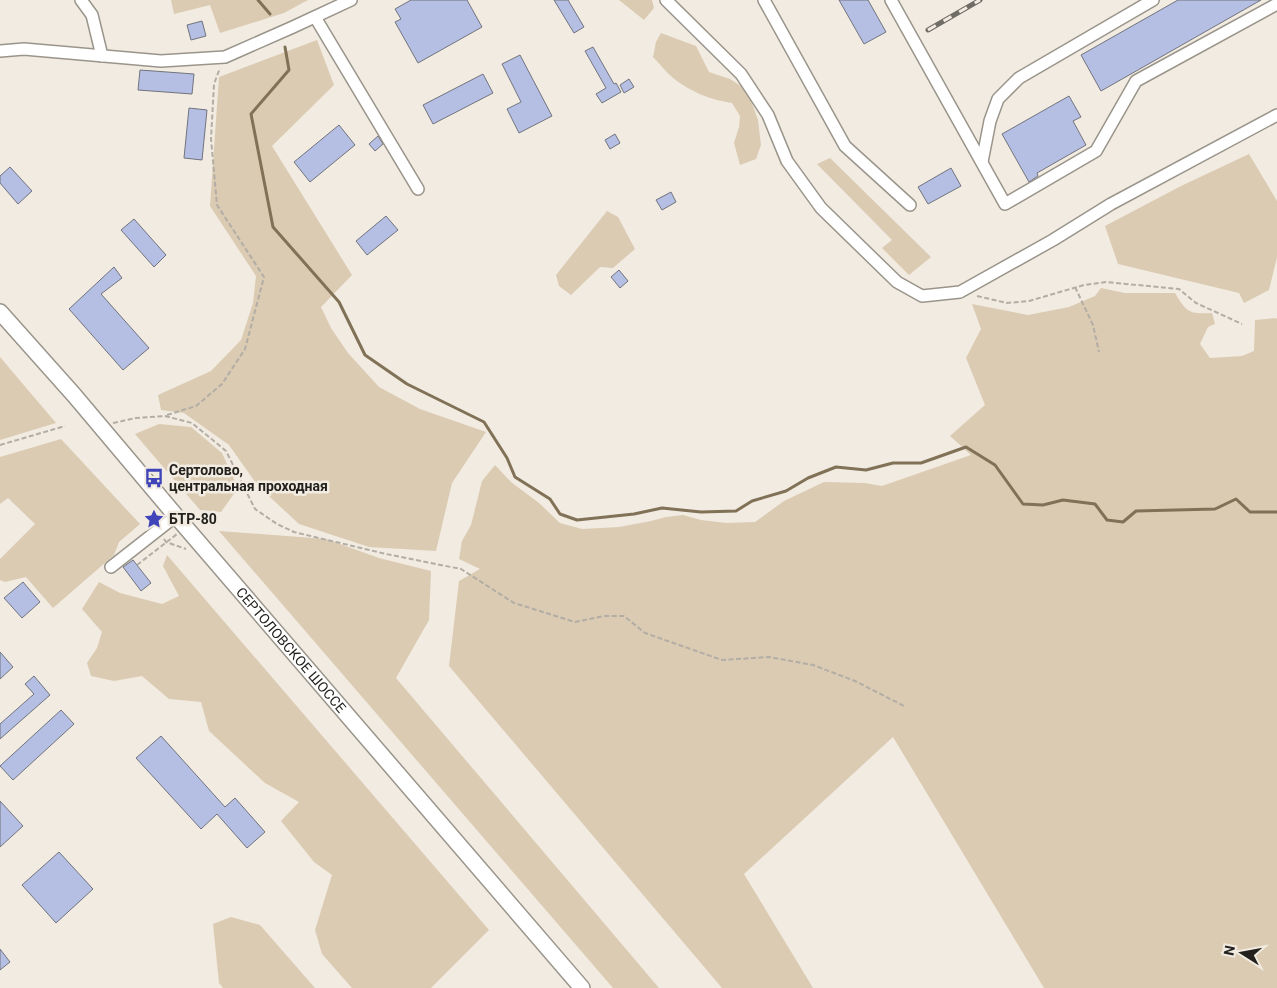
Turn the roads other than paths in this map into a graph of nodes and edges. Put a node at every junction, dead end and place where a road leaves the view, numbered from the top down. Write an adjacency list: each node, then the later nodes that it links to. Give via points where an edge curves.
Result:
1 (81, 0): 10 (street, via 92,15)
2 (666, 0): 11 (street, via 742,74 768,115 787,161 821,208 897,282 922,296 960,292 1110,204)
3 (764, 0): 14 (street, via 845,146)
4 (891, 0): 12 (street)
5 (1152, 0): 12 (street, via 1019,78 998,99)
6 (346, 1): 8 (street)
7 (1277, 4): 12 (street, via 1136,81 1096,151 1005,204)
8 (315, 17): 10 (street, via 224,57 161,61); 13 (street)
9 (0, 52): 10 (street, via 24,49)
10 (102, 56)
11 (1277, 115)
12 (982, 162)
13 (418, 189)
14 (910, 206)
15 (0, 312): 16 (main road, СЕРТОЛОВСКОЕ ШОССЕ)
16 (176, 516): 17 (street); 18 (main road, СЕРТОЛОВСКОЕ ШОССЕ)
17 (111, 567)
18 (582, 988)

